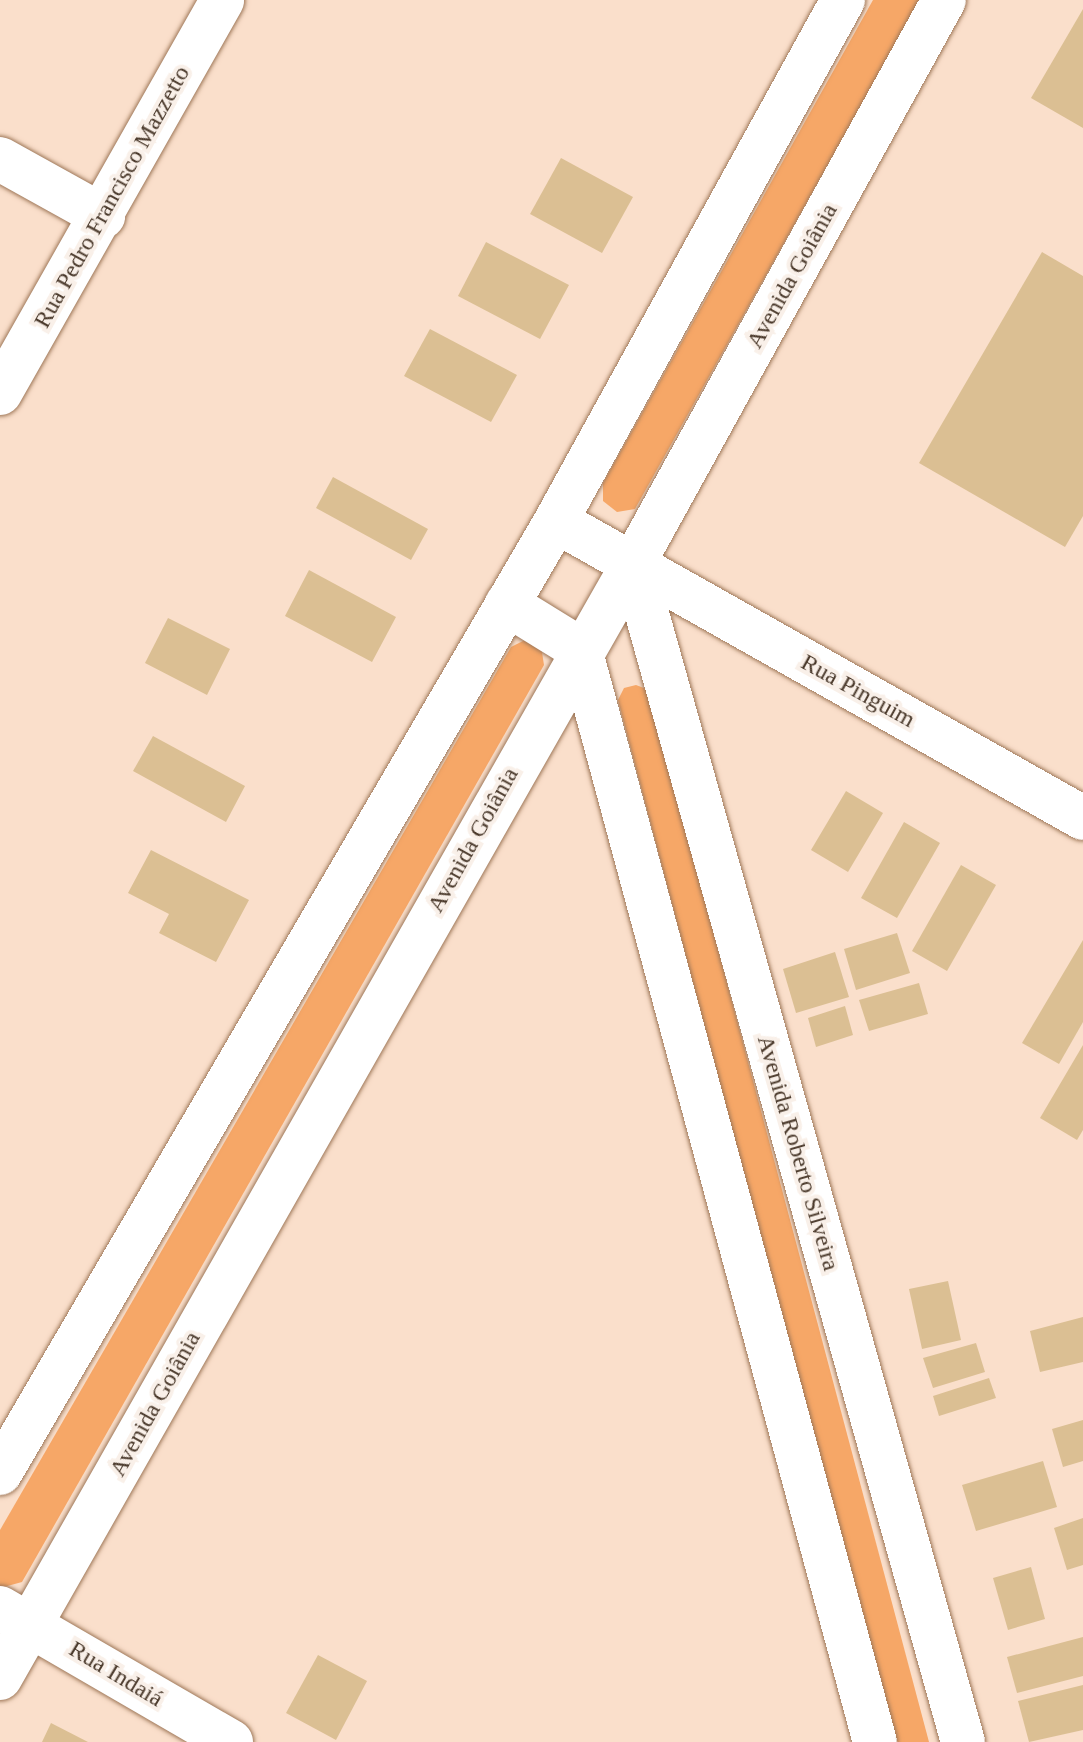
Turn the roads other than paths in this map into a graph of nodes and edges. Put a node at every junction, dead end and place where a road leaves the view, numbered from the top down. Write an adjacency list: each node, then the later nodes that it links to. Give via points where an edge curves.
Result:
1 (222, 0): 5 (street, Rua Pedro Francisco Mazzetto)
2 (843, 0): 7 (street)
3 (944, 0): 8 (street, Avenida Goiânia)
4 (0, 159): 5 (street)
5 (103, 216): 6 (street, Rua Pedro Francisco Mazzetto)
6 (0, 393)
7 (556, 521): 8 (street, Rua Pinguim); 9 (street)
8 (633, 564): 10 (street, Avenida Goiânia); 11 (street, Rua Pinguim); 17 (street, Avenida Roberto Silveira)
9 (507, 604): 10 (street); 12 (street)
10 (580, 649): 13 (street, Avenida Goiânia); 16 (street)
11 (1083, 818)
12 (0, 1473)
13 (16, 1616): 14 (street, Avenida Goiânia); 15 (street, Rua Indaiá)
14 (0, 1678)
15 (231, 1742)
16 (875, 1742)
17 (963, 1742)

